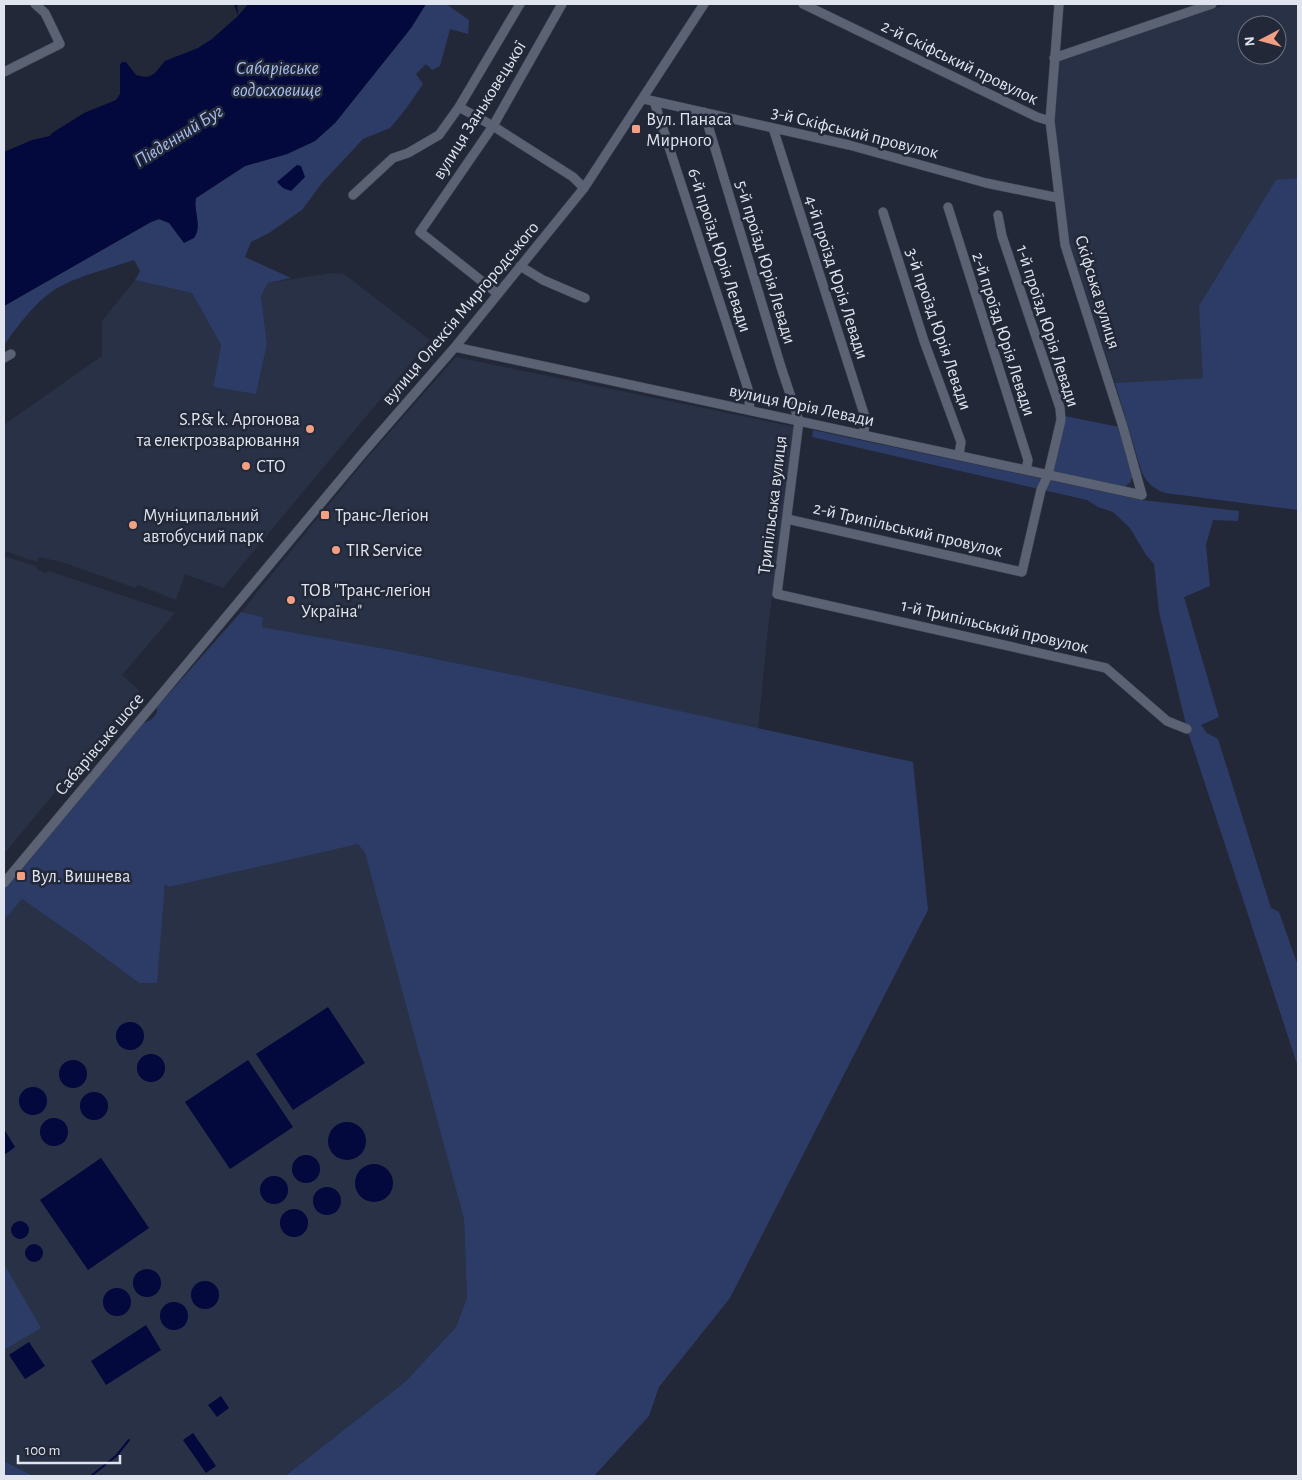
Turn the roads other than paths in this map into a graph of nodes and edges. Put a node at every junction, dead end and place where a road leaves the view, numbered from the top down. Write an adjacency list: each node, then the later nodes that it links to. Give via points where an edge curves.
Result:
1 (35, 4): 9 (street, via 45,13 60,44)
2 (520, 4): 12 (street)
3 (562, 4): 15 (street, вулиця Заньковецької)
4 (704, 4): 10 (street, вулиця Олексія Миргородського)
5 (803, 4): 14 (street, 2-й Скіфський провулок)
6 (1059, 4): 8 (street, Скіфська вулиця)
7 (1212, 4): 8 (street)
8 (1054, 58): 14 (street, Скіфська вулиця)
9 (4, 72)
10 (644, 99): 11 (street, 3-й Скіфський провулок); 17 (street, вулиця Олексія Миргородського)
11 (654, 101): 13 (street, 3-й Скіфський провулок); 27 (street, 6-й проїзд Юрія Левади, via 748,389)
12 (459, 107): 15 (street); 18 (street, via 439,135 393,158)
13 (704, 112): 16 (street, 3-й Скіфський провулок); 28 (street, 5-й проїзд Юрія Левади)
14 (1050, 121): 19 (street, Скіфська вулиця)
15 (493, 126): 17 (street); 24 (street, вулиця Заньковецької, via 420,232)
16 (773, 128): 19 (street, 3-й Скіфський провулок, via 849,145 986,183); 29 (street, 4-й проїзд Юрія Левади, via 866,420)
17 (584, 188): 23 (street, вулиця Олексія Миргородського)
18 (354, 195)
19 (1059, 198): 33 (street, Скіфська вулиця, via 1065,245)
20 (948, 207): 31 (street, 2-й проїзд Юрія Левади, via 1028,460)
21 (883, 212): 30 (street, 3-й проїзд Юрія Левади, via 924,341 961,442)
22 (998, 216): 32 (street, 1-й проїзд Юрія Левади, via 1060,408 1061,420)
23 (520, 266): 24 (street, вулиця Олексія Миргородського); 25 (street)
24 (498, 294): 26 (street, вулиця Олексія Миргородського)
25 (585, 298)
26 (455, 347): 27 (street, вулиця Юрія Левади); 37 (street, вулиця Олексія Миргородського)
27 (750, 410): 28 (street, вулиця Юрія Левади)
28 (799, 421): 29 (street, вулиця Юрія Левади); 34 (street, Трипільська вулиця)
29 (863, 435): 30 (street, вулиця Юрія Левади)
30 (959, 455): 31 (street, вулиця Юрія Левади)
31 (1026, 470): 32 (street, вулиця Юрія Левади)
32 (1048, 475): 33 (street, вулиця Юрія Левади); 35 (street, 1-й проїзд Юрія Левади, via 1041,490)
33 (1142, 495)
34 (787, 519): 35 (street, 2-й Трипільський провулок); 36 (street, Трипільська вулиця)
35 (1022, 572)
36 (777, 594): 38 (street, 1-й Трипільський провулок, via 1106,668 1167,721)
37 (219, 626): 39 (street, Сабарівське шосе)
38 (1187, 729)
39 (8, 872): 40 (street, Сабарівське шосе)
40 (4, 883)

